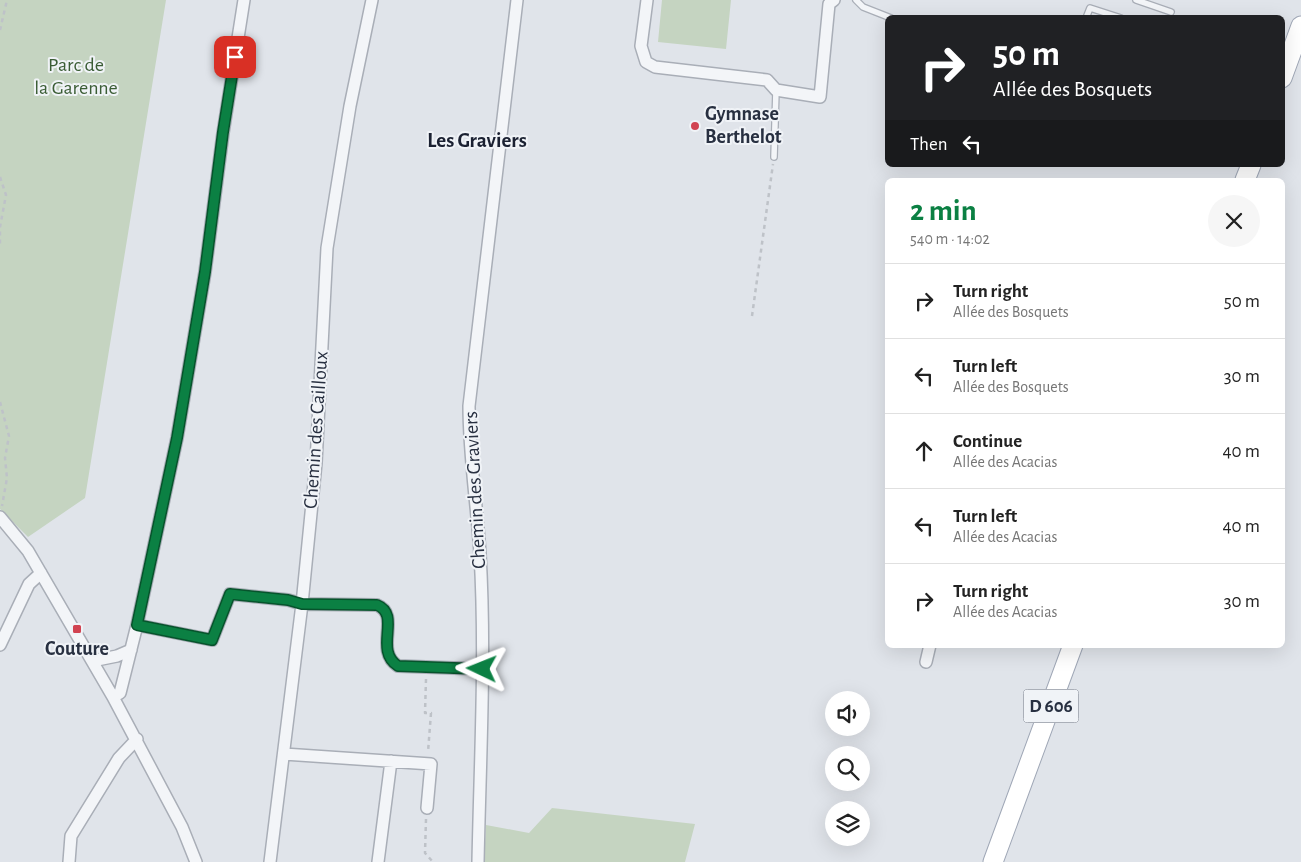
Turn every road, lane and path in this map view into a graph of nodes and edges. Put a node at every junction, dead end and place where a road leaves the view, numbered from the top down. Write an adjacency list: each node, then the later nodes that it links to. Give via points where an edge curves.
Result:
1 (7, 0): 14 (path)
2 (244, 0): 25 (street, via 205,272 177,438)
3 (372, 0): 24 (street, Chemin des Cailloux, via 350,106 327,248 316,463)
4 (517, 0): 33 (street, Chemin des Graviers, via 469,406 480,554)
5 (647, 0): 16 (street, via 641,46 646,62 656,67 767,80)
6 (834, 0): 16 (street, via 829,4 820,97)
7 (856, 0): 12 (lane, via 863,7)
8 (1136, 0): 9 (lane)
9 (1171, 12)
10 (1087, 15): 11 (lane, via 1090,8)
11 (1112, 15)
12 (885, 16)
13 (1301, 26): 15 (main road)
14 (0, 30)
15 (1285, 70)
16 (776, 90): 17 (lane)
17 (774, 157): 20 (path)
18 (0, 177): 19 (path, via 6,195)
19 (0, 246)
20 (752, 316)
21 (0, 402): 22 (path, via 9,436 5,458 7,478)
22 (0, 517): 23 (street, via 28,551)
23 (41, 573): 26 (street, via 29,584); 30 (street)
24 (302, 604): 25 (street, via 230,594 212,640); 32 (street, via 377,605 384,608 388,615 387,653 391,662 398,666); 36 (street, Chemin des Cailloux)
25 (137, 625): 29 (street)
26 (0, 645)
27 (929, 648): 31 (street)
28 (1072, 648): 46 (main road, D 606)
29 (131, 650): 30 (street); 34 (street, via 120,693)
30 (92, 661): 34 (street)
31 (926, 662)
32 (426, 667): 33 (street); 38 (path, via 425,713 431,713)
33 (482, 669): 45 (street, Chemin des Graviers)
34 (113, 697): 35 (street)
35 (136, 739): 40 (street, via 118,758 71,836); 41 (street, via 182,827)
36 (284, 754): 37 (street); 42 (street, Chemin des Cailloux)
37 (391, 762): 38 (street); 43 (street)
38 (427, 764): 39 (street, via 431,764)
39 (427, 808): 44 (path, via 425,853)
40 (69, 862)
41 (196, 862)
42 (270, 862)
43 (378, 862)
44 (433, 862)
45 (478, 862)
46 (993, 862)

